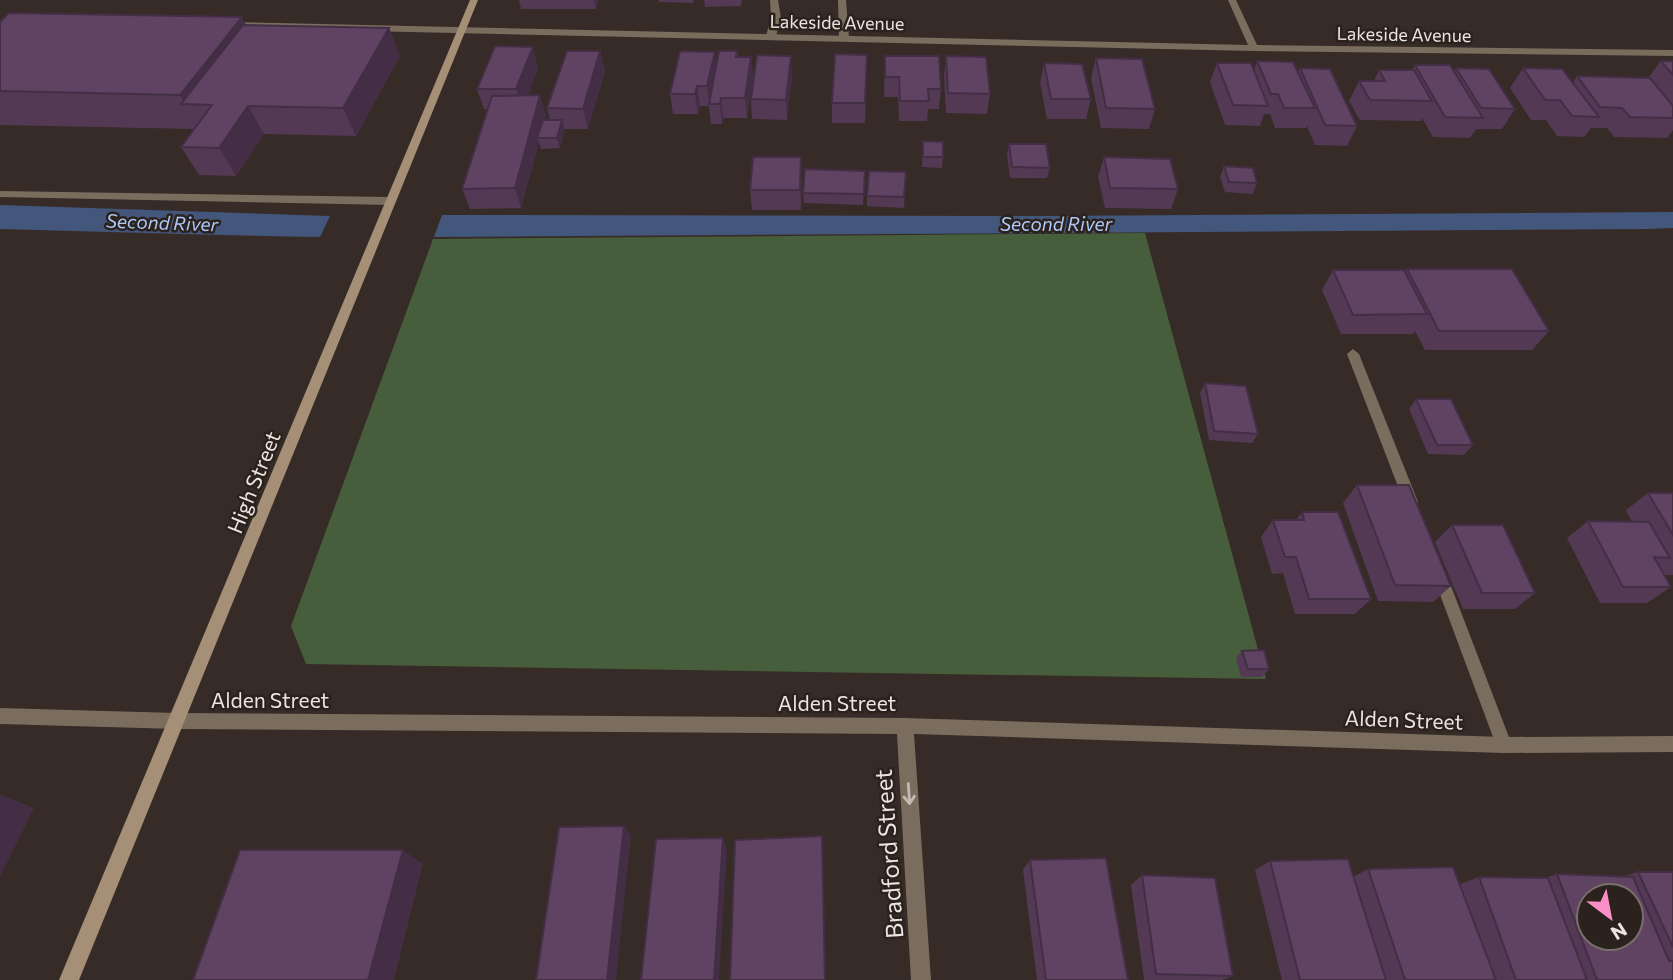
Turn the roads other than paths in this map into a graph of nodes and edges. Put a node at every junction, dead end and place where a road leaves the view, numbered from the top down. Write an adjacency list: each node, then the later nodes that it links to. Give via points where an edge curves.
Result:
1 (474, 0): 6 (main road, High Street)
2 (775, 0): 7 (street)
3 (842, 0): 8 (street)
4 (1232, 0): 9 (street)
5 (219, 24): 6 (street, Lakeside Avenue)
6 (462, 29): 7 (street, Lakeside Avenue); 12 (main road, High Street)
7 (771, 36): 8 (street, Lakeside Avenue)
8 (844, 38): 9 (street, Lakeside Avenue)
9 (1254, 48): 10 (street, Lakeside Avenue)
10 (1673, 52)
11 (0, 194): 12 (street)
12 (391, 201): 17 (main road, High Street)
13 (1353, 354): 14 (street)
14 (1419, 522)
15 (1434, 561): 20 (street)
16 (0, 716): 17 (street, Alden Street)
17 (177, 721): 18 (street, Alden Street); 21 (main road, High Street)
18 (905, 726): 20 (street, Alden Street); 22 (street, Bradford Street, one-way to 22)
19 (1673, 744): 20 (street, Alden Street)
20 (1504, 745)
21 (69, 980)
22 (921, 980)

